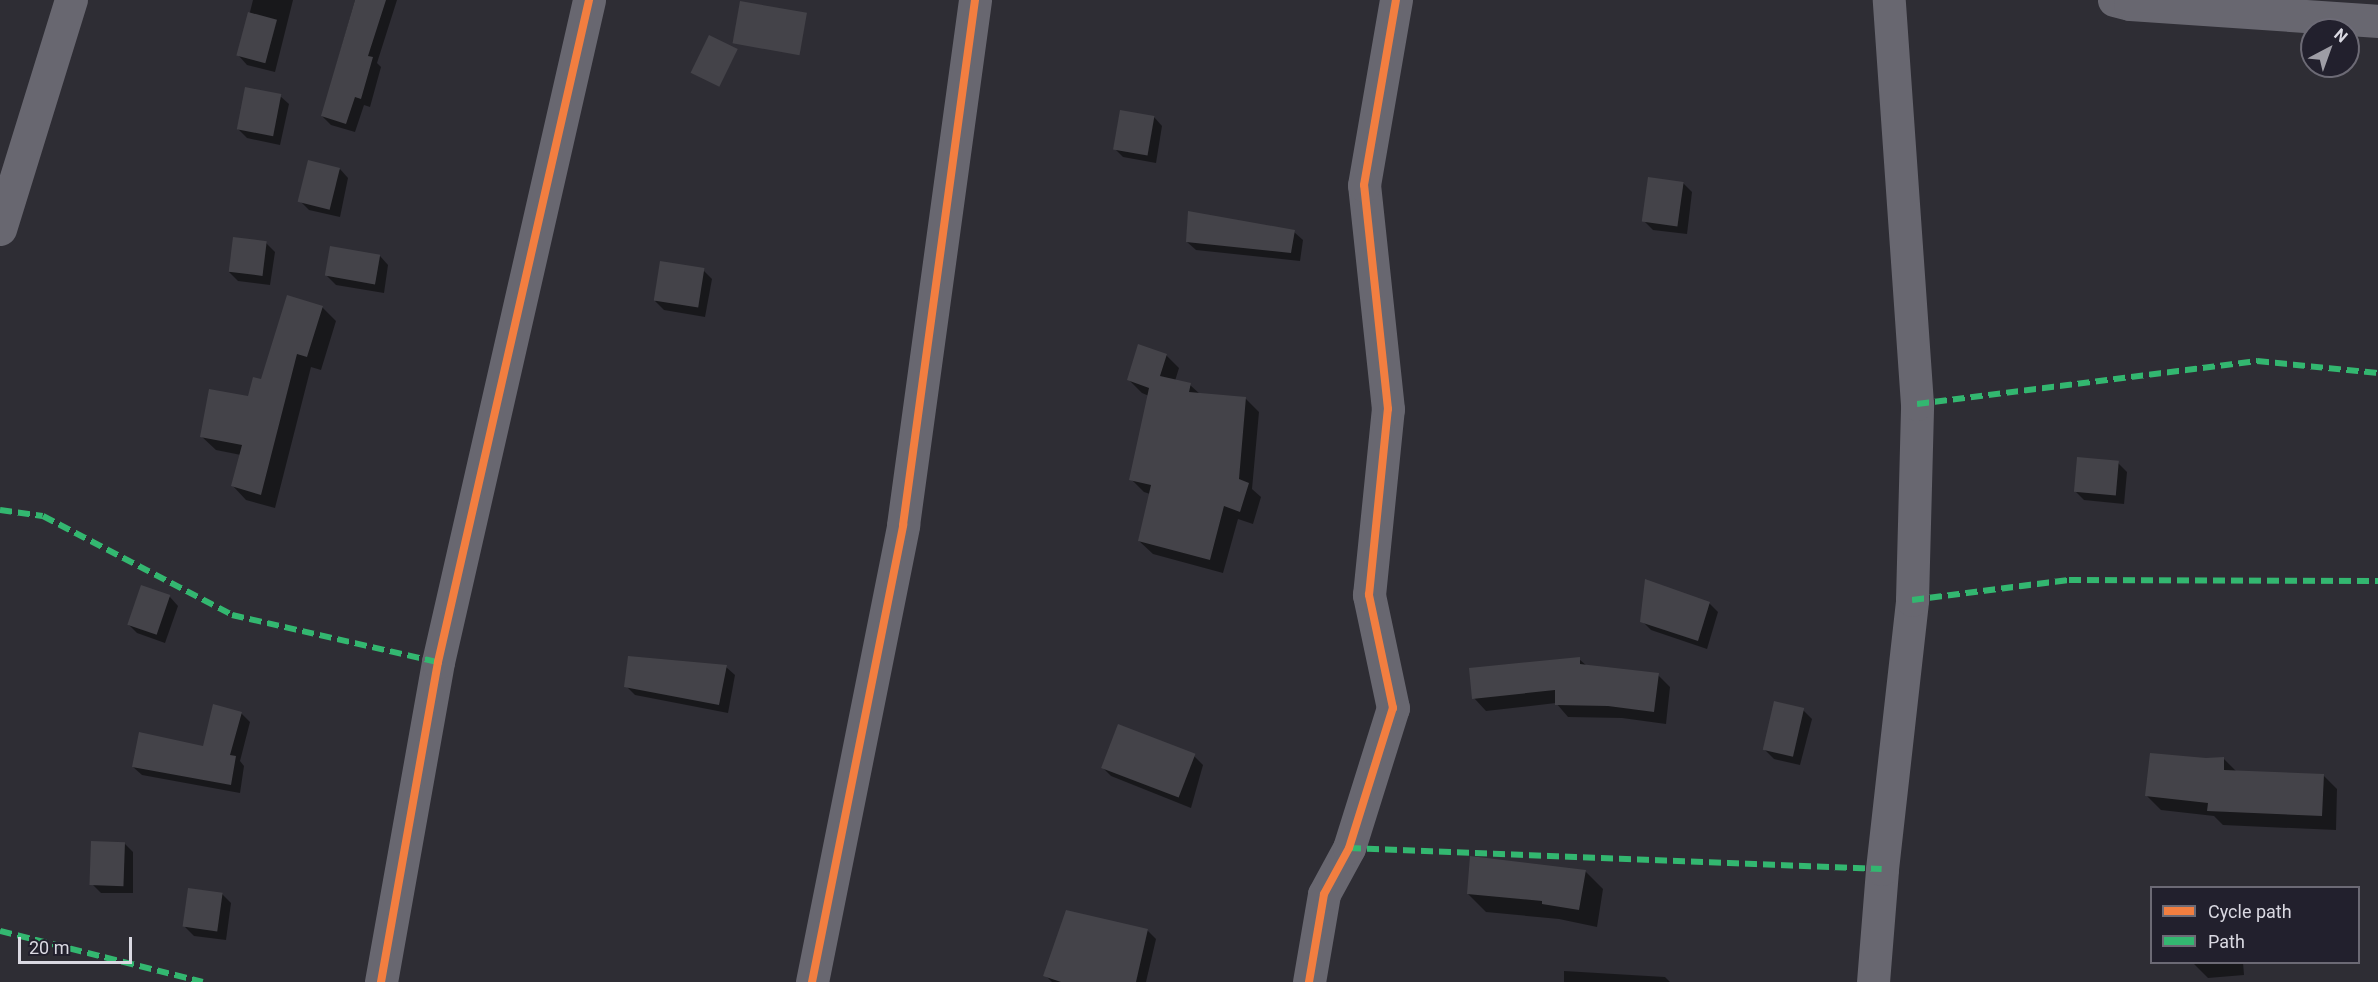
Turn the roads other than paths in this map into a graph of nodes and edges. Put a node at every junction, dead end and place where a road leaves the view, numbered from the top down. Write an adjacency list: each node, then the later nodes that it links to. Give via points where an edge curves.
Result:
1 (71, 0): 8 (street)
2 (589, 0): 9 (street, via 438,662)
3 (975, 0): 10 (street, via 903,525)
4 (1396, 0): 11 (street, via 1364,185 1388,409 1369,595 1393,708 1349,848 1324,894)
5 (1889, 0): 12 (street, via 1917,404 1912,600)
6 (2114, 0): 7 (street)
7 (2378, 21)
8 (0, 229)
9 (381, 982)
10 (812, 982)
11 (1309, 982)
12 (1873, 982)

